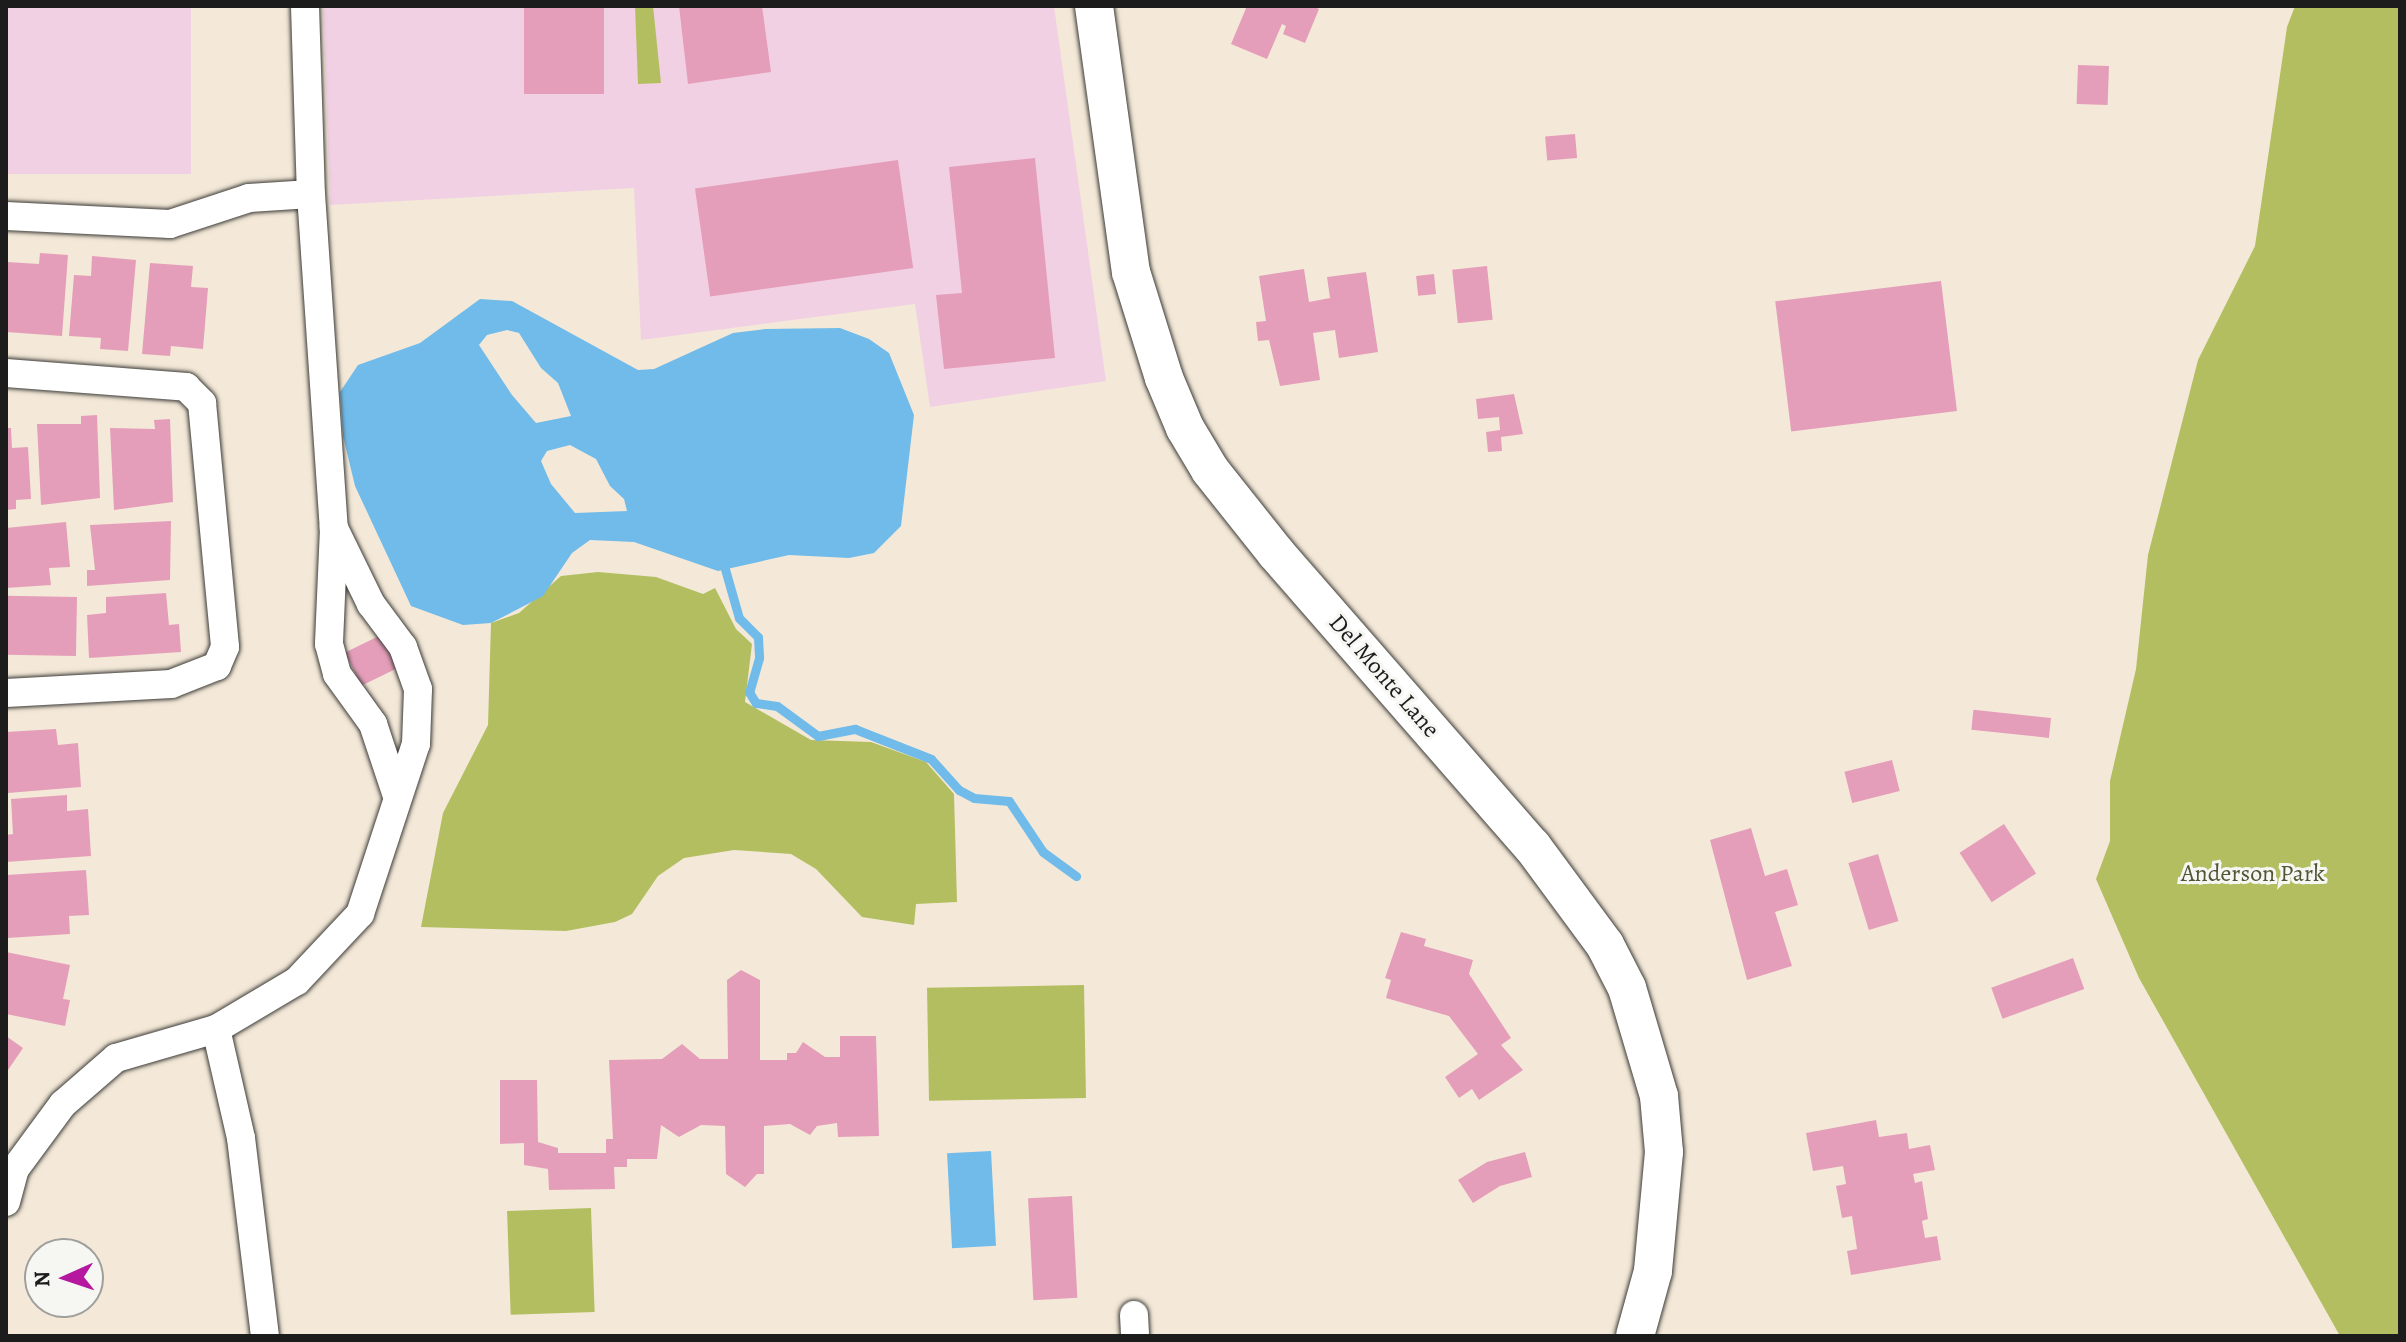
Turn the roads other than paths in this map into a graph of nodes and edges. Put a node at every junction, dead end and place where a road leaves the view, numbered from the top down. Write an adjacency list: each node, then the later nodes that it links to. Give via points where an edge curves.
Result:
1 (305, 6): 3 (street)
2 (1094, 6): 12 (street, Del Monte Lane, via 1131,272 1185,428 1210,470 1276,553 1532,846 1605,945 1627,988 1659,1096 1664,1152 1653,1271)
3 (311, 194): 4 (street, via 249,198 170,224); 6 (street)
4 (6, 216)
5 (6, 373): 7 (street, via 186,387 202,403 225,647 217,666 171,684)
6 (334, 528): 8 (street, via 329,644 337,674 373,724); 8 (street, via 371,604 403,647 418,689 416,744)
7 (6, 693)
8 (397, 796): 9 (street, via 360,914 297,981)
9 (216, 1029): 10 (street, via 116,1058 63,1104 15,1169); 11 (street, via 241,1138)
10 (6, 1202)
11 (265, 1336)
12 (1635, 1336)

